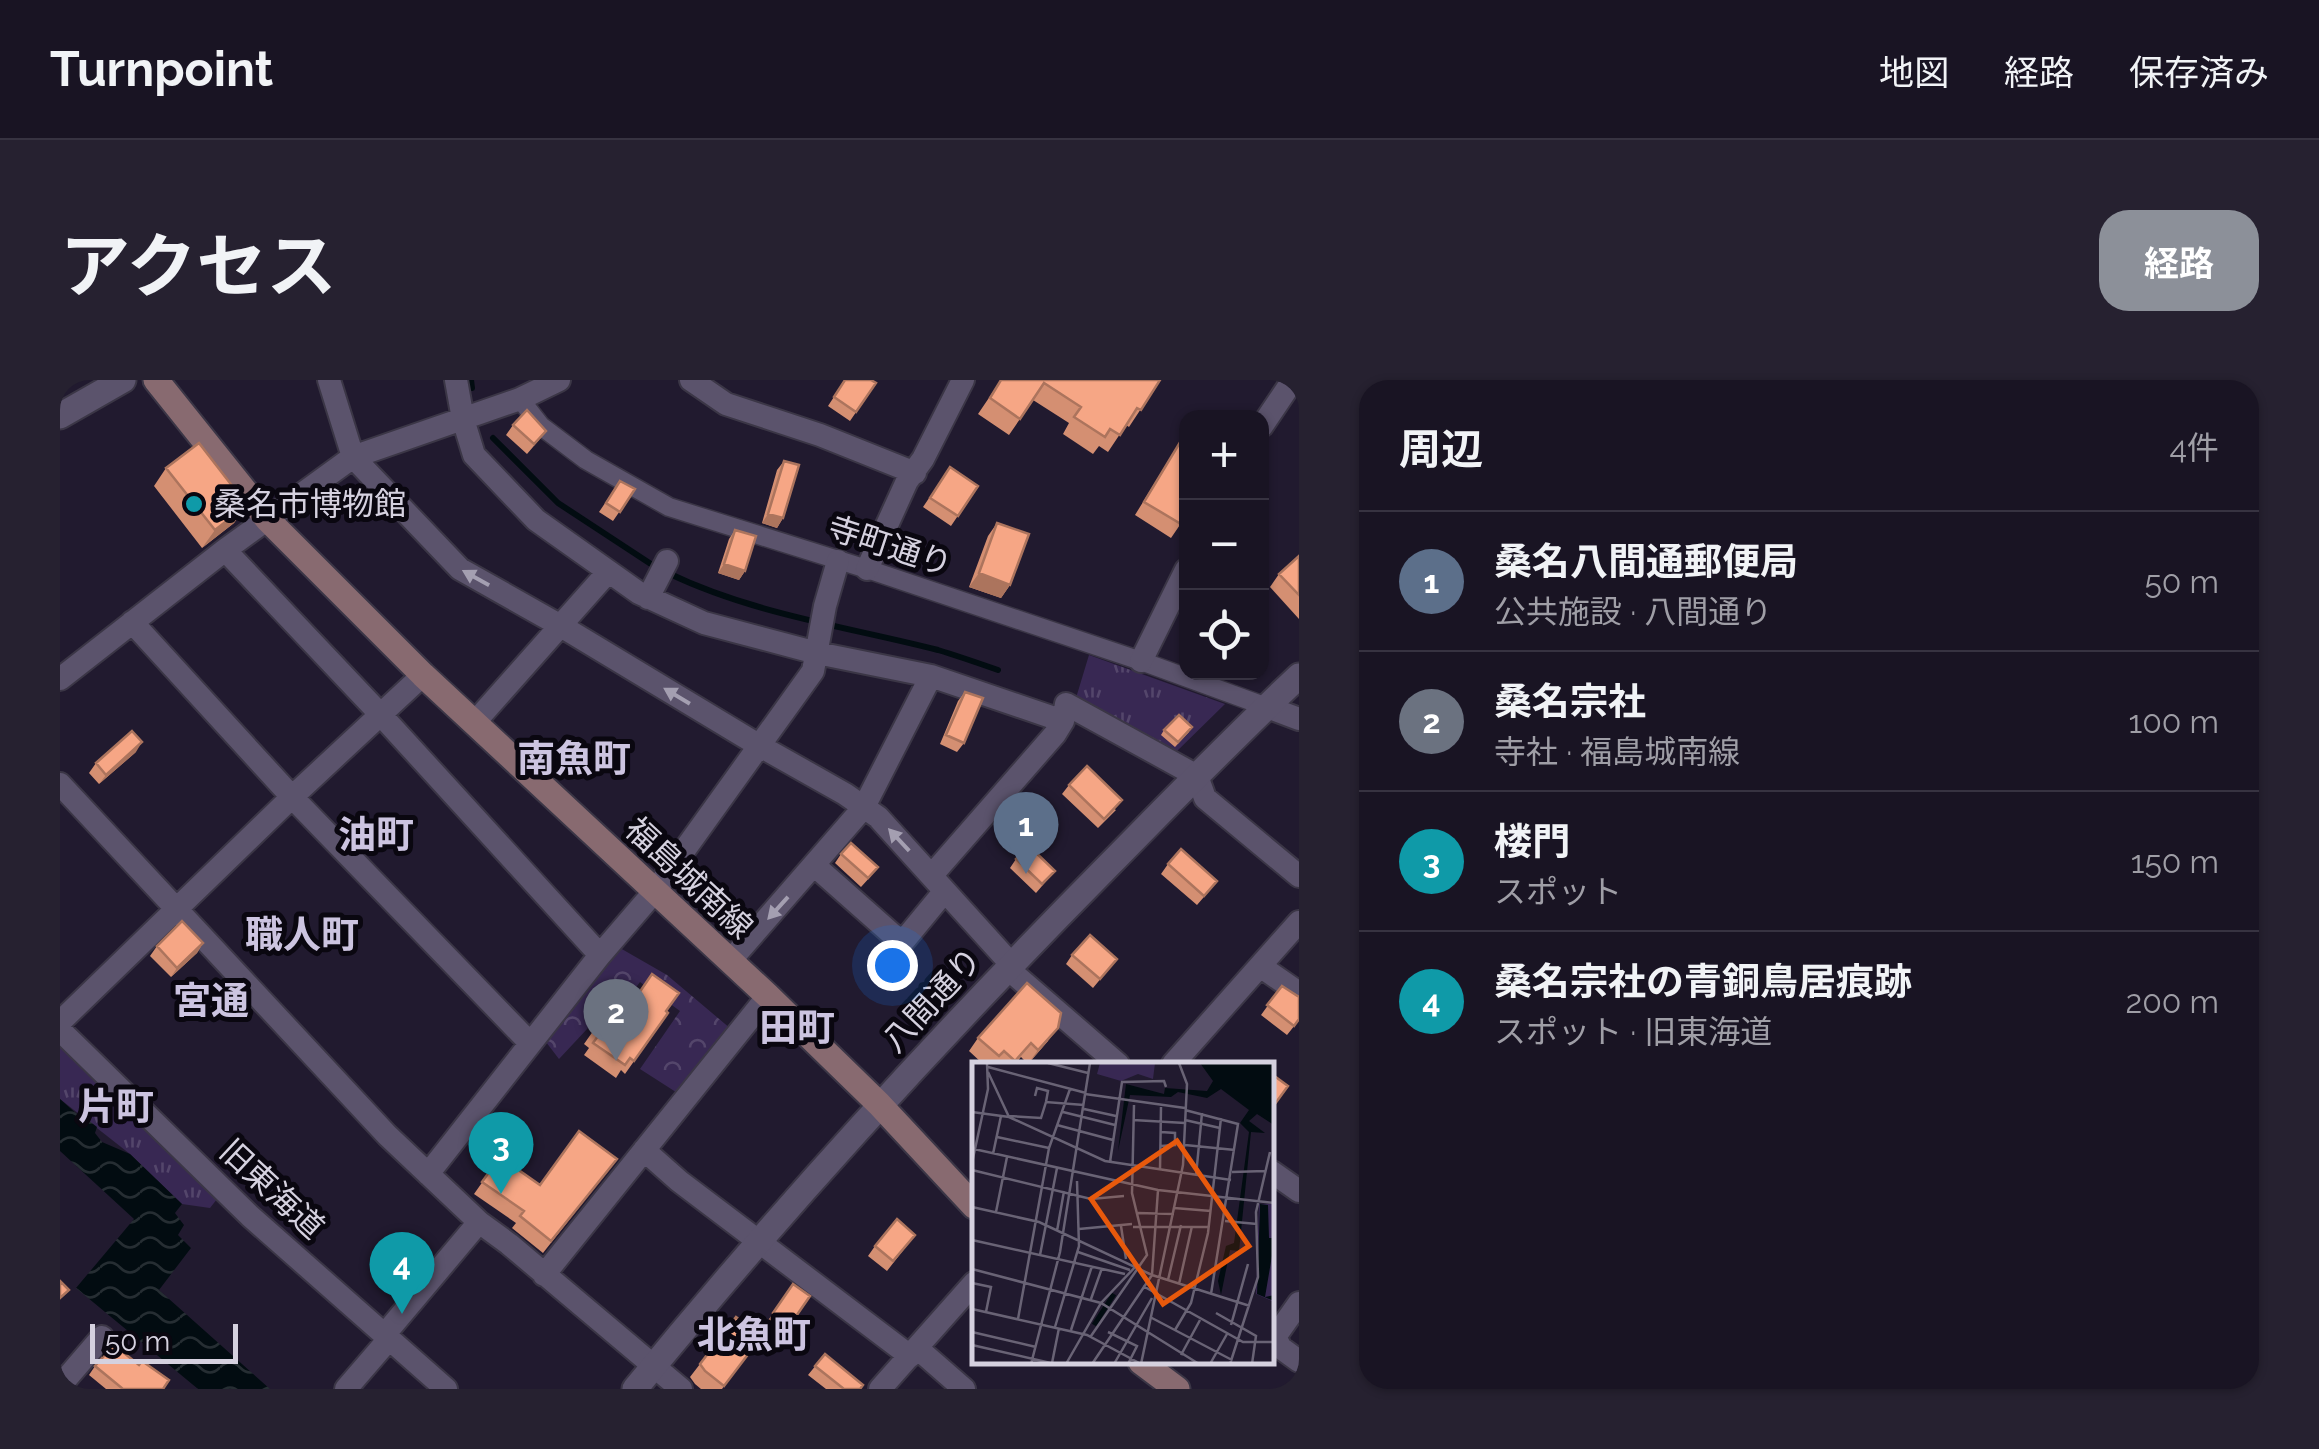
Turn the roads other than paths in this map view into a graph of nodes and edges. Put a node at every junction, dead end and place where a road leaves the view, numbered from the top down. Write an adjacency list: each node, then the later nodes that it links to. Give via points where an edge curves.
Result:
1 (123, 380): 10 (street)
2 (156, 380): 15 (main road, 福島城南線)
3 (329, 380): 13 (street)
4 (456, 380): 12 (street)
5 (559, 380): 9 (street)
6 (691, 380): 14 (street, via 726,404)
7 (963, 380): 14 (street)
8 (1293, 380): 11 (street)
9 (520, 390): 12 (street); 17 (street, 寺町通り, via 541,426 670,507)
10 (60, 416)
11 (1269, 416)
12 (463, 419): 13 (street); 20 (street, via 474,455 486,468 536,520)
13 (353, 457): 15 (street); 24 (street, one-way to 13, via 460,569)
14 (915, 473): 19 (street)
15 (268, 520): 16 (street); 27 (main road, 福島城南線)
16 (225, 550): 23 (street); 32 (street)
17 (838, 561): 19 (street, 寺町通り); 25 (street)
18 (663, 569): 22 (street)
19 (868, 569): 26 (street, 寺町通り)
20 (608, 572): 22 (street); 24 (street)
21 (1179, 584): 26 (street)
22 (648, 598): 25 (street, via 704,623)
23 (132, 622): 30 (street); 39 (street)
24 (561, 626): 35 (street); 36 (street, one-way to 24)
25 (817, 649): 28 (street); 36 (street, via 813,671)
26 (1141, 661): 31 (street, 寺町通り)
27 (423, 675): 32 (street); 35 (main road, 福島城南線)
28 (932, 676): 34 (street); 40 (street)
29 (1299, 676): 31 (street, 八間通り)
30 (60, 679)
31 (1267, 706): 33 (street); 37 (street, 八間通り)
32 (381, 715): 39 (street); 47 (street)
33 (1299, 720)
34 (1062, 721): 37 (street, via 1066,704); 43 (street)
35 (475, 722): 44 (main road, 福島城南線)
36 (760, 746): 40 (street); 44 (street)
37 (1197, 776): 42 (street, via 1205,798); 49 (street, 八間通り)
38 (60, 784): 45 (street)
39 (292, 797): 45 (street); 55 (street)
40 (864, 807): 41 (street); 43 (street, one-way to 40)
41 (815, 866): 43 (street, via 902,943); 48 (street, one-way to 48)
42 (1299, 876)
43 (938, 884): 49 (street)
44 (654, 891): 47 (street); 48 (main road, 福島城南線)
45 (176, 909): 53 (street); 61 (street)
46 (1299, 922): 50 (street)
47 (600, 955): 55 (street)
48 (730, 961): 52 (main road, 福島城南線)
49 (1009, 966): 56 (street); 58 (street, 八間通り)
50 (1260, 966): 51 (street); 57 (street)
51 (1299, 994)
52 (768, 996): 58 (main road, 福島城南線); 59 (street)
53 (60, 1022)
54 (60, 1030): 69 (street, 旧東海道, via 250,1216)
55 (530, 1043): 61 (street)
56 (1116, 1062)
57 (1175, 1062)
58 (879, 1104): 63 (main road, 福島城南線); 65 (street, 八間通り)
59 (644, 1150): 65 (street); 66 (street)
60 (1274, 1173): 62 (street)
61 (428, 1174): 64 (street)
62 (1299, 1191)
63 (972, 1204)
64 (479, 1222): 66 (street); 69 (street)
65 (758, 1240): 71 (street); 73 (street, 八間通り)
66 (544, 1275): 73 (street)
67 (972, 1286): 71 (street)
68 (1299, 1302): 72 (street, via 1275,1337)
69 (387, 1336): 75 (street); 76 (street, 旧東海道)
70 (102, 1337): 74 (street)
71 (913, 1352): 79 (street); 80 (street)
72 (1299, 1360)
73 (654, 1366): 77 (street, 八間通り); 78 (street)
74 (60, 1386)
75 (346, 1389)
76 (446, 1389)
77 (635, 1389)
78 (681, 1389)
79 (880, 1389)
80 (964, 1389)

